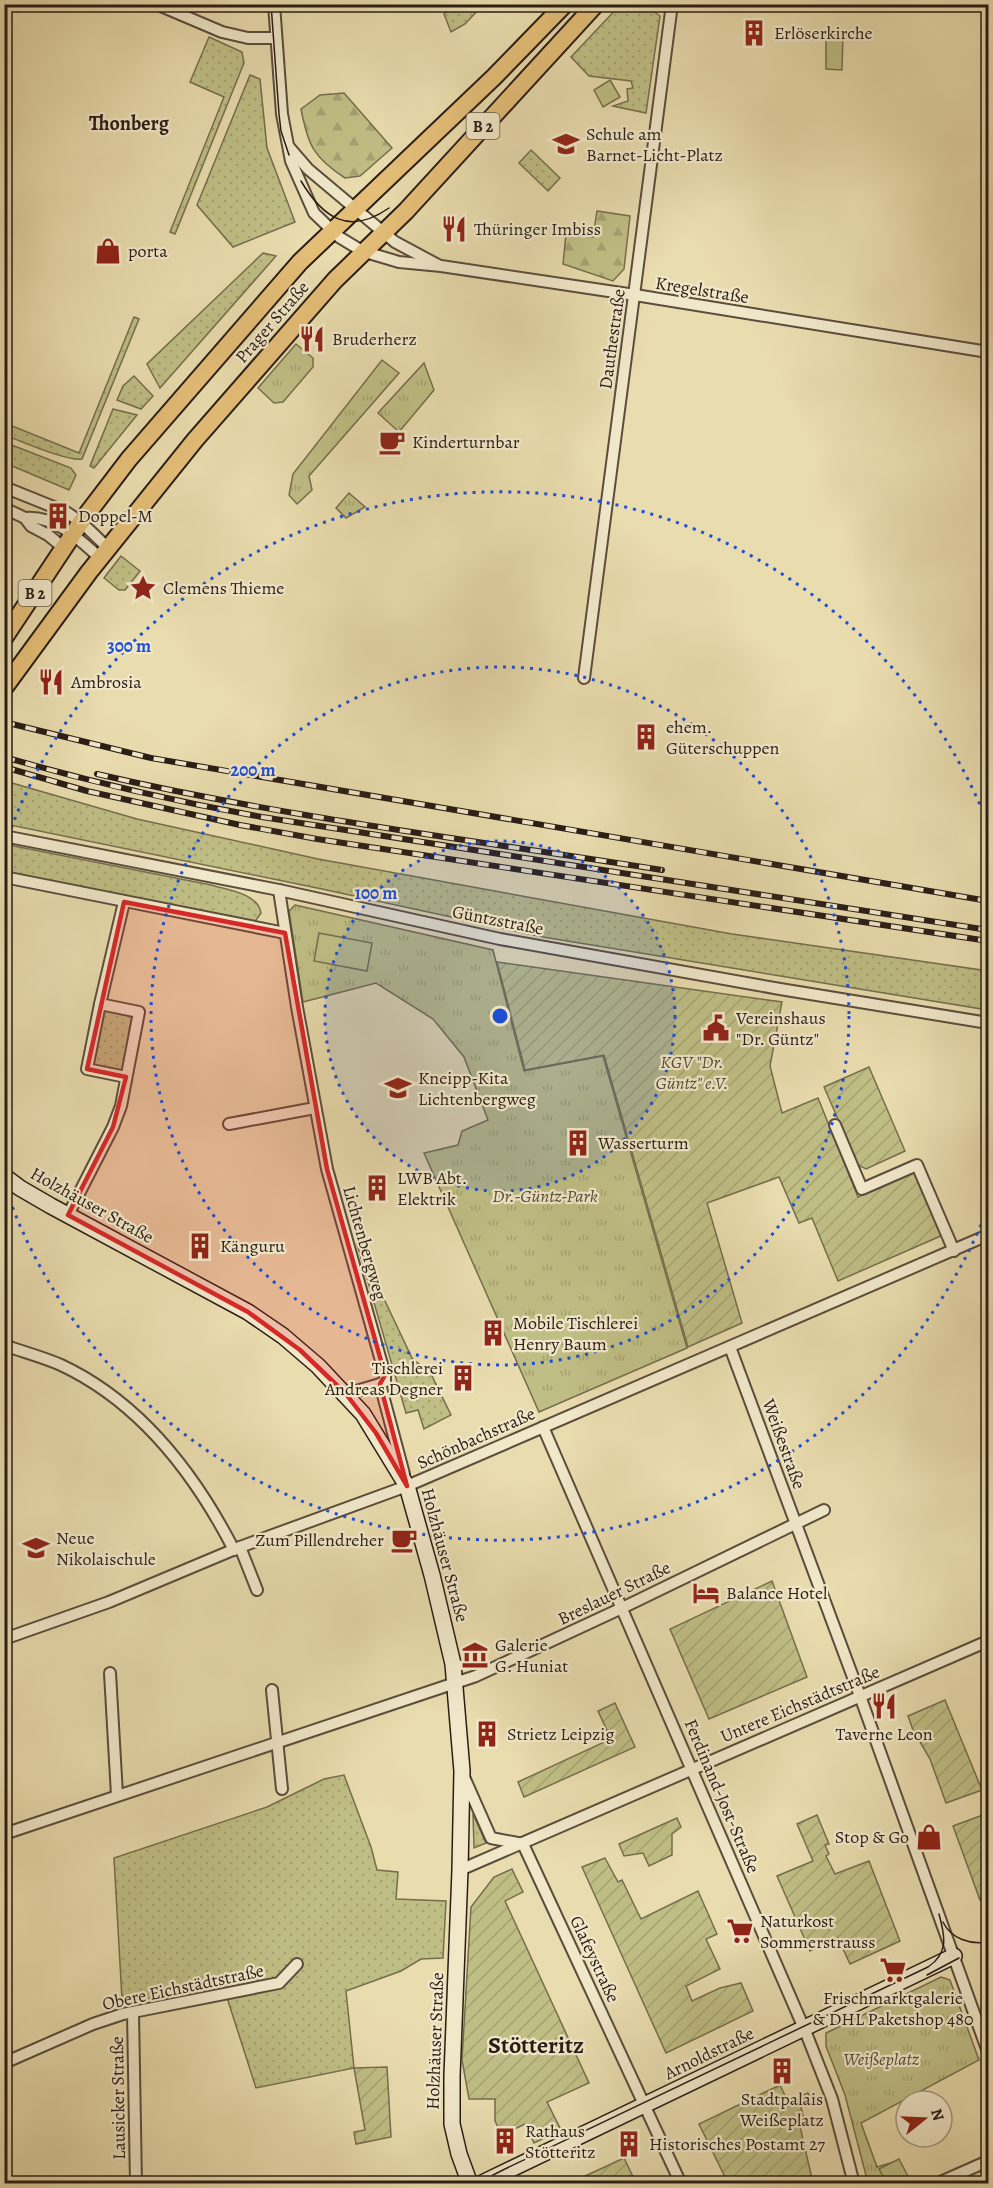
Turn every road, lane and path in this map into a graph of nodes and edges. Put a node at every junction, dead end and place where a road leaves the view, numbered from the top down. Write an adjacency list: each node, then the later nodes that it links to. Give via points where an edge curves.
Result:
1 (156, 4): 6 (street, via 222,32 248,38)
2 (274, 4): 6 (street, Kregelstraße)
3 (565, 4): 8 (main road, Prager Straße / B 2)
4 (596, 4): 9 (main road, Prager Straße / B 2)
5 (672, 4): 13 (street, Dauthestraße)
6 (276, 38): 7 (street, Kregelstraße)
7 (288, 145): 8 (street, via 308,169); 10 (street, Kregelstraße, via 314,213)
8 (355, 208): 9 (street); 10 (main road, Prager Straße / B 2)
9 (383, 232): 11 (main road, Prager Straße / B 2); 12 (street)
10 (337, 236): 11 (street, Kregelstraße); 18 (main road, Prager Straße / B 2, via 300,262 160,422)
11 (362, 251): 12 (street, Kregelstraße, via 399,262); 19 (main road, Prager Straße / B 2, via 195,440)
12 (441, 266): 13 (street, Kregelstraße)
13 (635, 295): 14 (street, Kregelstraße); 21 (street, Dauthestraße)
14 (988, 352)
15 (4, 487): 18 (street, via 66,512)
16 (4, 508): 17 (street)
17 (25, 518): 18 (street, via 38,516); 18 (street, via 48,535)
18 (73, 535): 19 (street); 19 (street); 20 (main road, Prager Straße / B 2)
19 (104, 553): 22 (main road, Prager Straße / B 2)
20 (4, 638)
21 (584, 678)
22 (4, 688)
23 (4, 836): 25 (street, Güntzstraße)
24 (4, 877): 26 (street)
25 (279, 890): 27 (street, Lichtenbergweg); 29 (street, Güntzstraße, via 500,939)
26 (124, 902): 27 (street); 28 (street)
27 (285, 933): 31 (street, Lichtenbergweg)
28 (100, 1004): 30 (street, via 87,1069); 30 (street, via 139,1012)
29 (988, 1023)
30 (126, 1077): 35 (street, via 113,1127)
31 (315, 1108): 32 (street); 40 (street, Lichtenbergweg, via 327,1169 385,1375)
32 (229, 1124)
33 (835, 1125): 37 (street, via 862,1189 918,1165)
34 (4, 1176): 35 (main road, Holzhäuser Straße)
35 (68, 1215): 41 (main road, Holzhäuser Straße, via 248,1312 300,1350)
36 (988, 1235): 37 (street, Schönbachstraße)
37 (954, 1251): 39 (street, Schönbachstraße)
38 (4, 1345): 46 (street, via 61,1365 130,1410 195,1481)
39 (730, 1347): 42 (street, Schönbachstraße); 45 (street, Weißestraße)
40 (380, 1384): 41 (street); 43 (street, Lichtenbergweg)
41 (346, 1394): 43 (main road, Holzhäuser Straße, via 376,1433)
42 (543, 1426): 43 (street, Schönbachstraße); 48 (street, Ferdinand-Jost-Straße)
43 (406, 1486): 46 (street, Schönbachstraße); 52 (main road, Holzhäuser Straße, via 452,1656)
44 (824, 1510): 45 (street, Breslauer Straße)
45 (796, 1523): 48 (street, Breslauer Straße); 54 (street, Weißestraße)
46 (237, 1549): 47 (street); 49 (street, Schönbachstraße, via 109,1602)
47 (257, 1590)
48 (622, 1608): 52 (street, Breslauer Straße); 56 (street, Ferdinand-Jost-Straße)
49 (4, 1639)
50 (988, 1641): 54 (street, Untere Eichstädtstraße)
51 (110, 1672): 59 (street)
52 (454, 1683): 55 (street, Breslauer Straße); 57 (main road, Holzhäuser Straße)
53 (272, 1690): 55 (street)
54 (860, 1696): 56 (street, Untere Eichstädtstraße); 63 (street, Weißestraße)
55 (278, 1743): 58 (street); 59 (street, Breslauer Straße)
56 (692, 1768): 61 (street, Untere Eichstädtstraße); 66 (street, Ferdinand-Jost-Straße)
57 (462, 1771): 61 (street, via 491,1838); 62 (main road, Holzhäuser Straße)
58 (282, 1788)
59 (117, 1795): 60 (street, Breslauer Straße)
60 (4, 1834)
61 (523, 1844): 62 (street, Untere Eichstädtstraße); 69 (street, Glafeystraße)
62 (460, 1870): 72 (main road, Holzhäuser Straße, via 452,2124)
63 (954, 1956): 66 (main road, Arnoldstraße); 67 (street)
64 (297, 1964): 65 (street, Obere Eichstädtstraße, via 279,1983)
65 (133, 2012): 68 (street, Obere Eichstädtstraße, via 93,2024); 71 (street, Lausicker Straße)
66 (804, 2029): 69 (main road, Arnoldstraße); 75 (street, Ferdinand-Jost-Straße, via 832,2099)
67 (988, 2052)
68 (4, 2063)
69 (644, 2105): 73 (main road, Arnoldstraße); 74 (street, Glafeystraße)
70 (988, 2161): 76 (street)
71 (136, 2184)
72 (470, 2184)
73 (480, 2184)
74 (681, 2184)
75 (855, 2184)
76 (936, 2184)

